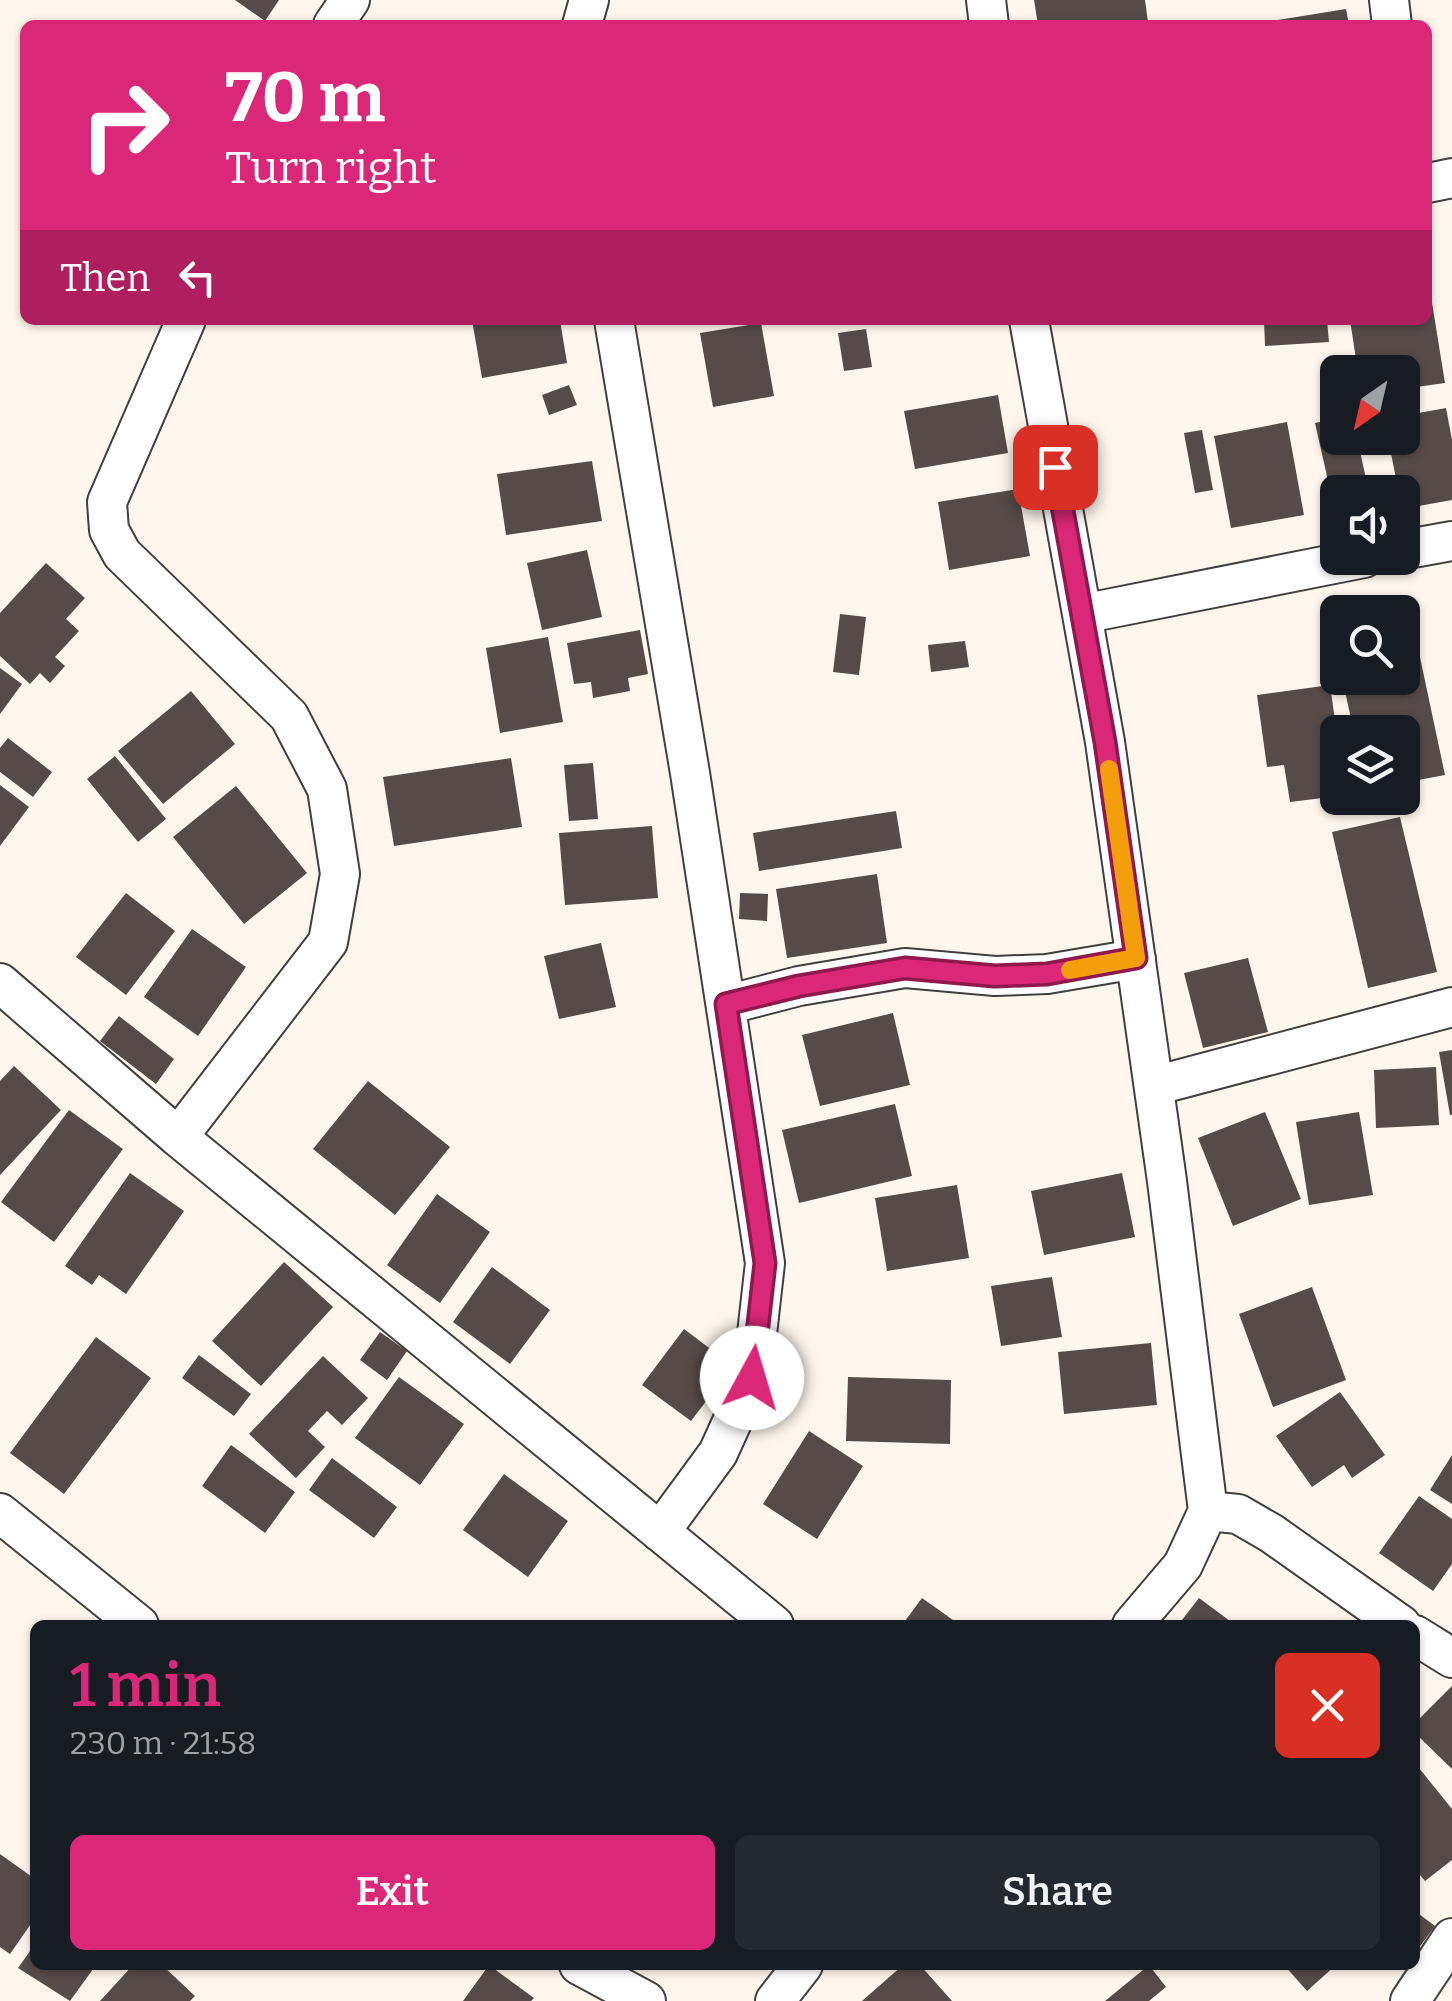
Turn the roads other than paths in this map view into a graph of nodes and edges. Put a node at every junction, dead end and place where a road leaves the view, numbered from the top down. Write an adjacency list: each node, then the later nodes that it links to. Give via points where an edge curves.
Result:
1 (184, 325): 13 (street, via 107,502 109,530 135,567 288,716 327,789 340,874 328,942)
2 (615, 325): 10 (street)
3 (1030, 325): 7 (street)
4 (1452, 541): 5 (street)
5 (1420, 547)
6 (1320, 567): 7 (street)
7 (1082, 614): 8 (street)
8 (1136, 958): 10 (street, via 1047,974 905,968); 12 (street)
9 (0, 983): 13 (street)
10 (726, 1004): 16 (street, via 765,1263 752,1378 718,1453)
11 (1452, 1007): 12 (street)
12 (1154, 1086): 15 (street)
13 (178, 1136): 16 (street)
14 (0, 1512): 17 (street)
15 (1208, 1512): 19 (street, via 1184,1565); 20 (street, via 1238,1514 1271,1532)
16 (660, 1532): 18 (street)
17 (133, 1620)
18 (768, 1620)
19 (1136, 1620)
20 (1394, 1620)
21 (1420, 1638): 22 (street)
22 (1452, 1658)
23 (1452, 1938): 28 (street)
24 (588, 1970): 26 (street)
25 (799, 1970): 27 (street)
26 (646, 2001)
27 (775, 2001)
28 (1410, 2001)

